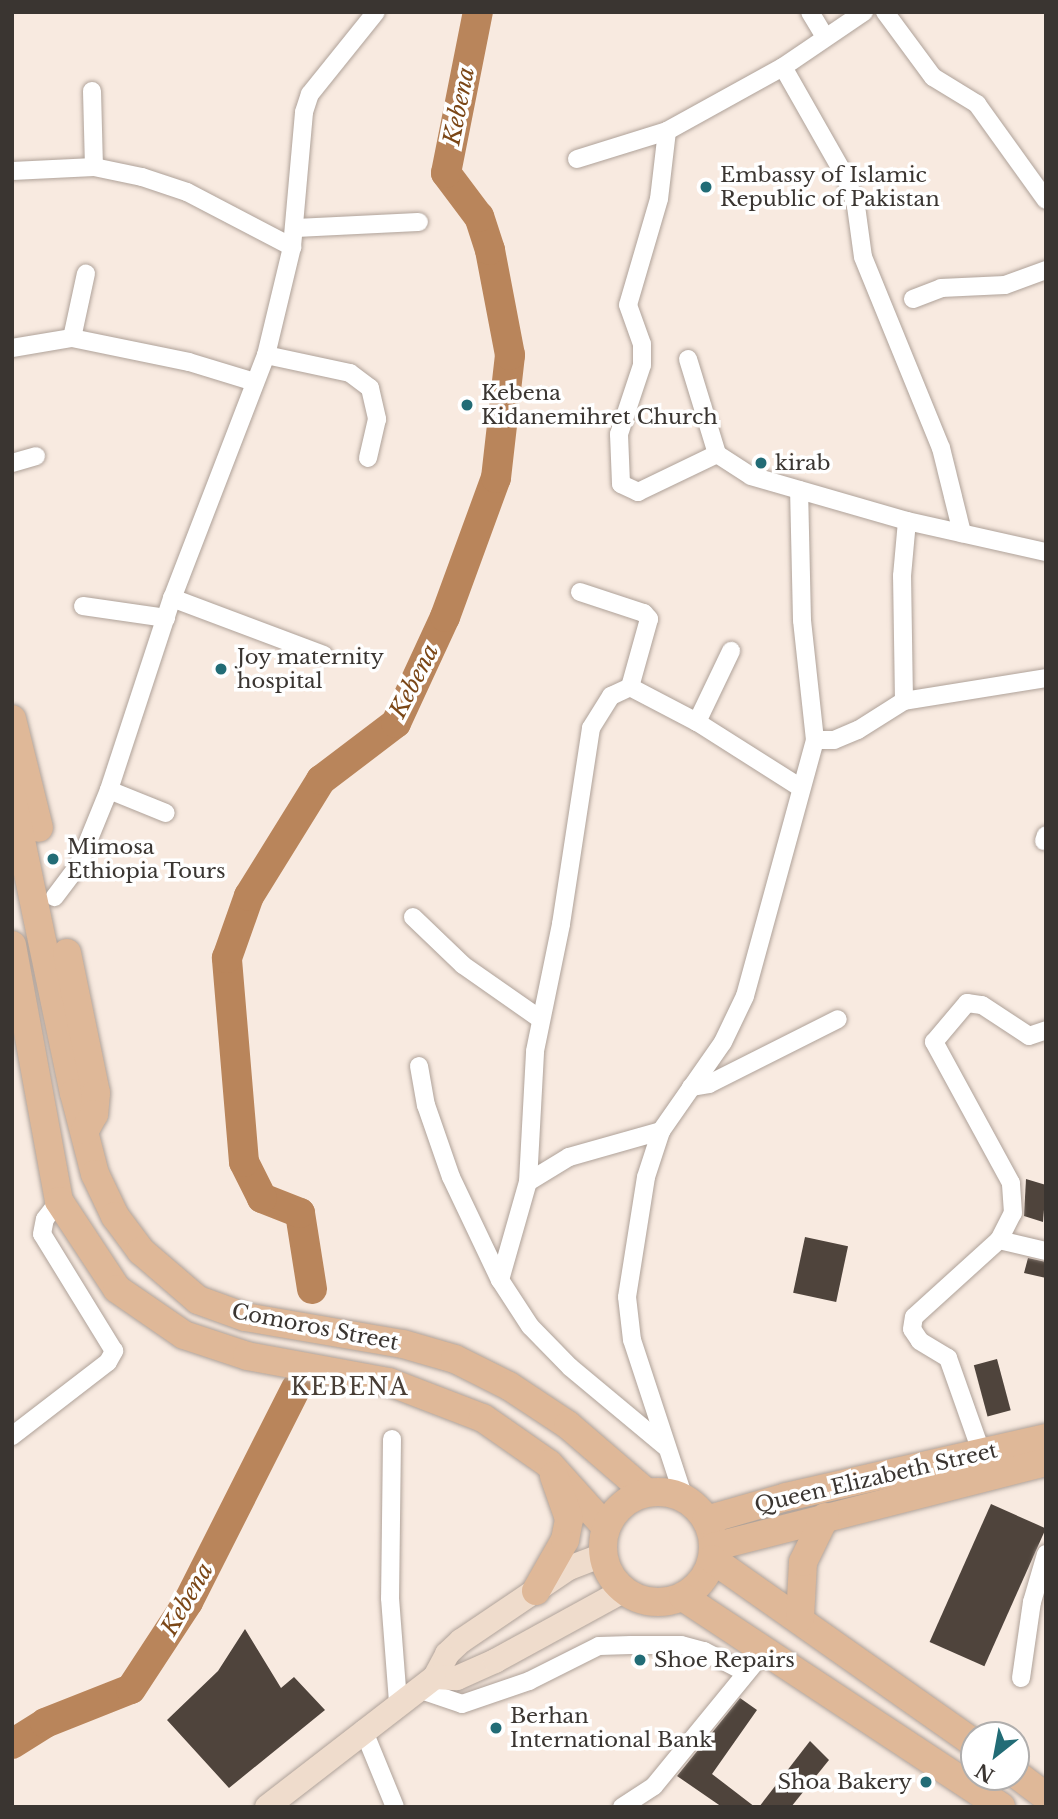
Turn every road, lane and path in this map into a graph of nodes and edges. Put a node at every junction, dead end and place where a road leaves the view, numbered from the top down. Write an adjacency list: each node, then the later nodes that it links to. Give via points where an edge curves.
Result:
1 (376, 12): 14 (street, via 310,94 304,112)
2 (810, 12): 5 (street)
3 (864, 12): 5 (street)
4 (886, 12): 12 (street, via 933,77 977,104)
5 (825, 37): 6 (street)
6 (783, 66): 8 (street); 30 (street, via 846,178 863,257 941,448)
7 (92, 91): 10 (street)
8 (667, 131): 9 (street); 24 (street, via 659,199 628,305 642,345 642,365 620,434 621,484 638,492)
9 (577, 159)
10 (94, 167): 11 (street); 15 (street, via 187,192)
11 (12, 171)
12 (1046, 200)
13 (419, 222): 14 (street)
14 (295, 228): 15 (street)
15 (292, 247): 21 (street)
16 (1046, 270): 18 (street, via 1004,285 942,288)
17 (86, 274): 19 (street)
18 (913, 299)
19 (72, 338): 20 (street); 23 (street, via 190,362)
20 (12, 348)
21 (266, 355): 23 (street); 26 (street, via 350,373 370,388 377,419)
22 (688, 359): 24 (street)
23 (255, 382): 33 (street)
24 (717, 454): 28 (street, via 751,476)
25 (36, 456): 27 (street)
26 (368, 458)
27 (12, 463)
28 (799, 491): 29 (street); 43 (street, via 802,620)
29 (907, 521): 30 (street); 40 (street, via 902,576)
30 (962, 533): 31 (street)
31 (1046, 552)
32 (580, 592): 39 (street, via 644,613 649,619)
33 (173, 598): 35 (street); 37 (street)
34 (83, 606): 35 (street)
35 (166, 618): 45 (street)
36 (731, 651): 42 (street)
37 (324, 654)
38 (1046, 678): 40 (street)
39 (630, 687): 42 (street); 51 (street, via 611,695 591,728 561,924)
40 (904, 701): 43 (street, via 858,730)
41 (12, 719): 48 (main road)
42 (697, 722): 44 (street)
43 (816, 740): 44 (street)
44 (801, 788): 55 (street, via 746,996 723,1042)
45 (109, 790): 47 (street); 48 (street, via 78,866)
46 (12, 797): 56 (main road, Comoros Street)
47 (166, 813)
48 (55, 897): 56 (main road, via 96,1093 94,1114)
49 (413, 917): 51 (street, via 463,965)
50 (12, 945): 59 (main road, Comoros Street)
51 (540, 1019): 58 (street)
52 (838, 1019): 55 (street, via 709,1084)
53 (1046, 1030): 60 (street, via 1029,1036 982,1005 967,1003 934,1042 1011,1184 1013,1213)
54 (419, 1066): 62 (street, via 426,1105 451,1177)
55 (691, 1087): 57 (street)
56 (85, 1130): 70 (main road, Comoros Street, via 96,1174 115,1216 141,1251 198,1300 245,1317 455,1359 509,1386 568,1425)
57 (661, 1131): 58 (street, via 569,1157); 66 (street, via 646,1177 628,1297 632,1340)
58 (528, 1182): 62 (street)
59 (59, 1201): 63 (street, via 45,1219 42,1234 114,1352 108,1362); 69 (main road, Comoros Street, via 117,1289 184,1335 247,1356 389,1382 460,1407 521,1441)
60 (999, 1240): 61 (street); 67 (street, via 921,1308 912,1329 920,1341 948,1358)
61 (1046, 1251)
62 (500, 1280): 66 (street, via 530,1326 570,1367)
63 (12, 1436)
64 (1046, 1437): 67 (main road, Queen Elizabeth Street)
65 (392, 1439): 85 (street, via 390,1598)
66 (666, 1447): 71 (street)
67 (982, 1454): 73 (main road, Queen Elizabeth Street, via 786,1497)
68 (1046, 1462): 72 (main road, Queen Elizabeth Street)
69 (549, 1464): 74 (main road, Comoros Street); 78 (main road, via 569,1519 565,1540)
70 (647, 1493): 71 (main road); 74 (main road, via 615,1511)
71 (684, 1498): 73 (main road)
72 (825, 1517): 75 (main road, Queen Elizabeth Street); 81 (main road, via 803,1562)
73 (706, 1520): 75 (main road)
74 (606, 1527): 77 (main road)
75 (713, 1553): 80 (main road, via 697,1587); 81 (main road)
76 (1046, 1554): 84 (street, via 1032,1602)
77 (603, 1555): 78 (main road, via 569,1568); 79 (main road)
78 (536, 1591): 85 (main road, via 461,1641)
79 (623, 1591): 80 (main road, via 651,1602); 85 (main road, via 495,1661)
80 (684, 1597): 82 (main road)
81 (800, 1618): 87 (main road)
82 (769, 1650): 83 (street); 93 (main road)
83 (745, 1672): 85 (street, via 705,1651 681,1645 631,1645 599,1647 529,1681 461,1704); 92 (street, via 654,1786)
84 (1021, 1678)
85 (417, 1690): 86 (main road)
86 (363, 1729): 90 (main road); 91 (street)
87 (960, 1733)
88 (1030, 1785): 89 (main road)
89 (1046, 1797)
90 (267, 1807)
91 (395, 1807)
92 (622, 1807)
93 (1001, 1807)

